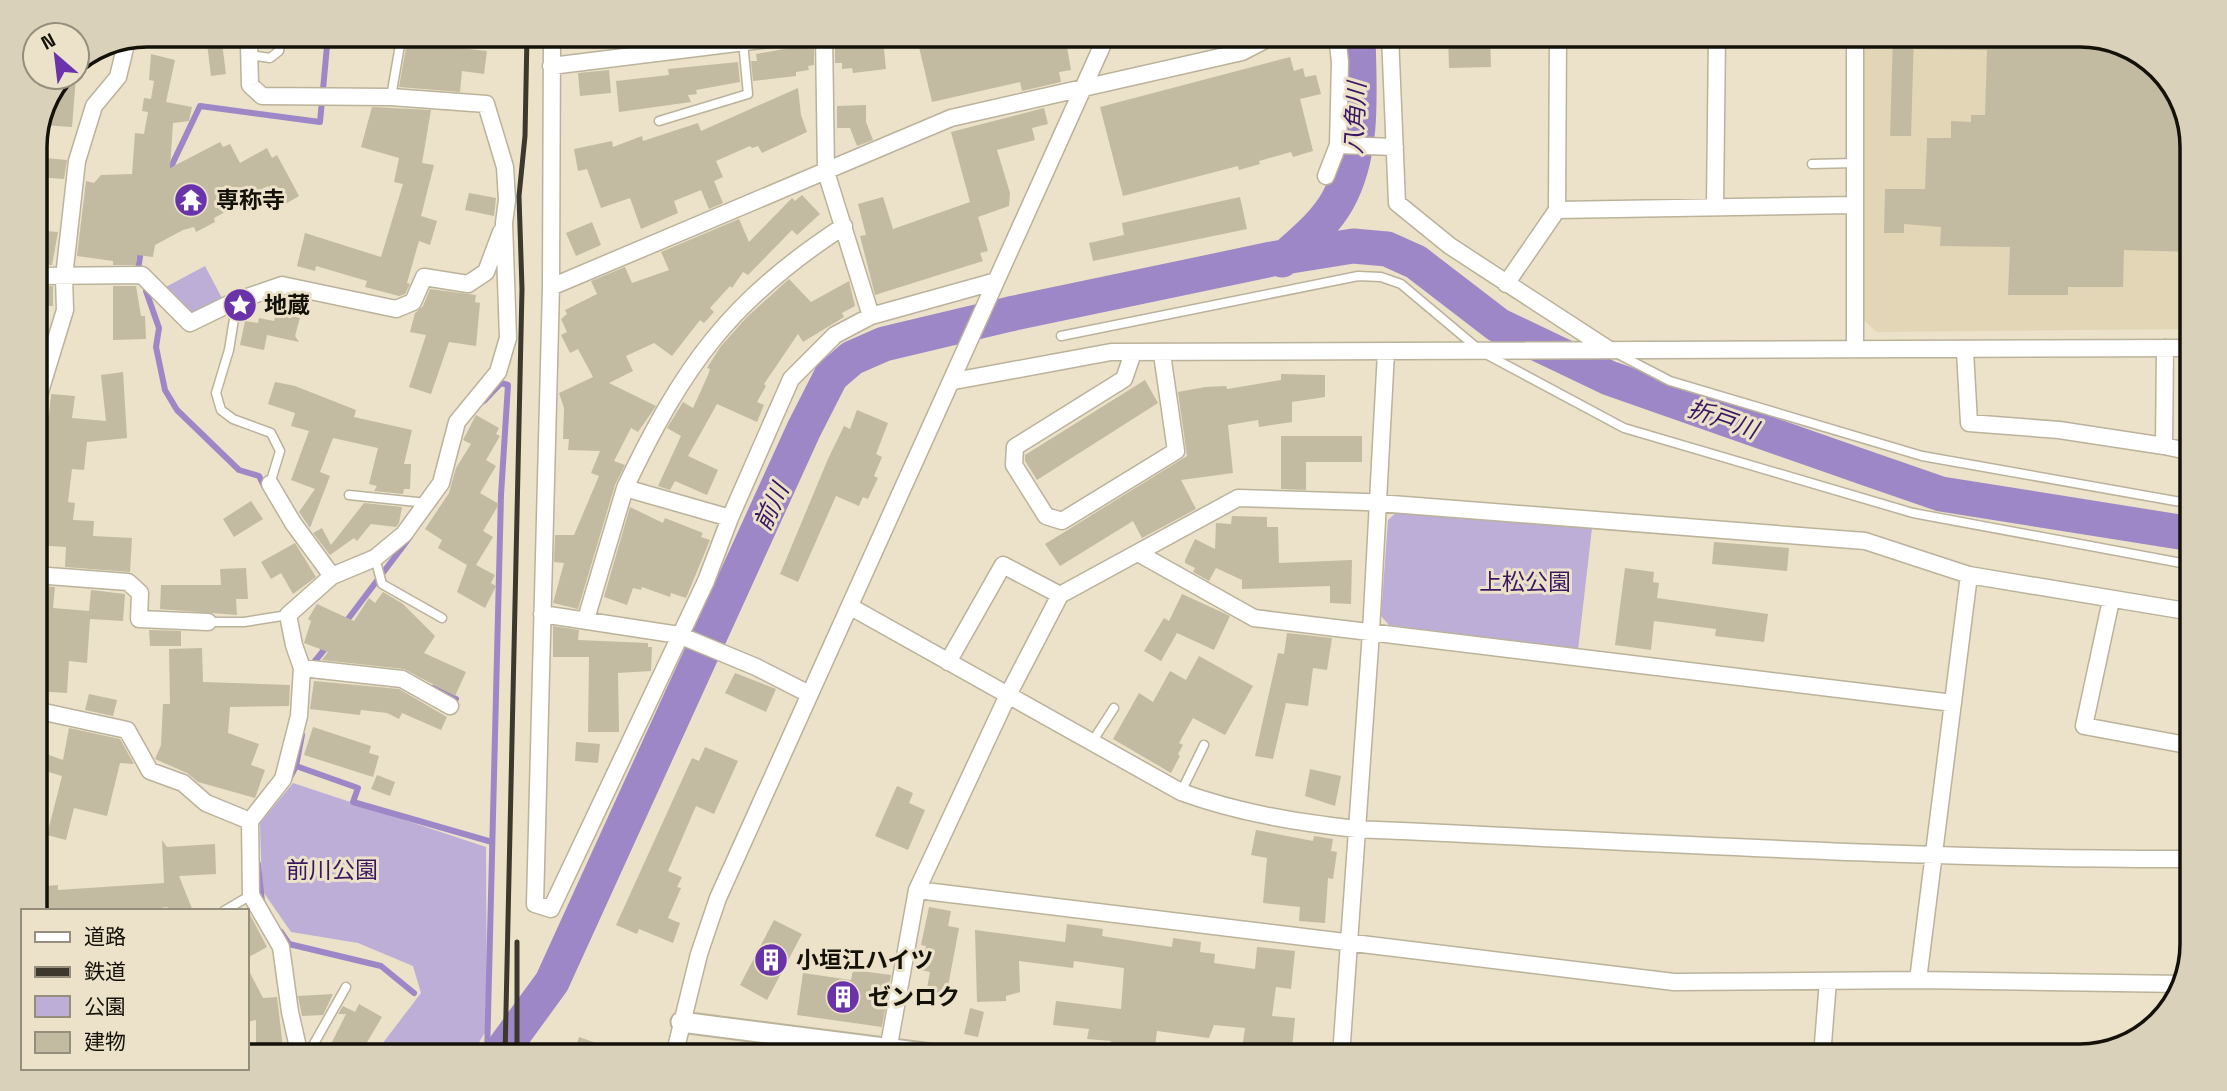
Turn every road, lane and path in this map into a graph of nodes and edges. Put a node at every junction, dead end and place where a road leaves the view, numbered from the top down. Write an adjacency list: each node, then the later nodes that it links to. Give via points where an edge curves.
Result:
1 (280, 47): 15 (lane, via 270,58)
2 (400, 47): 18 (lane)
3 (552, 47): 16 (street)
4 (664, 47): 16 (street)
5 (743, 47): 19 (lane, via 748,94)
6 (824, 47): 24 (street)
7 (1102, 47): 17 (street)
8 (1252, 47): 17 (street)
9 (1338, 47): 20 (street)
10 (1390, 47): 21 (street)
11 (1558, 47): 28 (street)
12 (1717, 47): 27 (street)
13 (1855, 47): 22 (street)
14 (125, 50): 32 (street, via 118,77 94,106 77,161)
15 (250, 51): 18 (street, via 250,85 262,96)
16 (551, 66): 35 (street)
17 (1082, 90): 24 (street, via 951,118); 33 (street)
18 (391, 97): 29 (street, via 486,104 505,167)
19 (659, 121)
20 (1339, 145): 21 (street); 25 (street)
21 (1394, 147): 34 (street, via 1397,203)
22 (1855, 163): 23 (lane); 26 (street)
23 (1812, 164)
24 (825, 172): 30 (street); 35 (street)
25 (1326, 176)
26 (1855, 205): 27 (street); 42 (street)
27 (1715, 206): 28 (street)
28 (1558, 210): 34 (street)
29 (504, 223): 36 (street, via 486,272 468,284 424,277 413,302 396,309 282,285); 56 (street, via 508,338 498,372 457,422 441,483)
30 (844, 226): 37 (street); 53 (street, via 799,255 750,296 712,337 654,426)
31 (47, 276): 32 (street)
32 (65, 277): 36 (street, via 142,275 190,323); 48 (street, via 65,310)
33 (993, 283): 37 (street); 49 (street)
34 (1506, 284): 41 (street)
35 (551, 287): 69 (street)
36 (233, 302): 52 (lane, via 229,350 216,393 221,410 233,419 271,433 280,451)
37 (871, 316): 58 (street, via 835,335 790,379)
38 (1061, 336): 45 (lane, via 1358,275 1381,276 1401,284)
39 (2165, 348): 40 (street); 43 (street); 50 (street)
40 (2180, 348)
41 (1608, 349): 42 (street); 45 (street); 55 (lane, via 1670,381 1922,456)
42 (1854, 349): 43 (street)
43 (1965, 351): 50 (street, via 1969,424 2059,430)
44 (1386, 352): 45 (street); 47 (street); 57 (street)
45 (1482, 352): 61 (lane, via 1624,428 1913,513)
46 (1133, 353): 47 (street); 47 (street, via 1124,379 1016,447 1014,465 1046,516 1062,521 1177,450); 49 (street, via 1111,352)
47 (1162, 354)
48 (47, 369)
49 (954, 381): 67 (street)
50 (2164, 446): 51 (street)
51 (2180, 450)
52 (270, 484): 64 (street)
53 (625, 488): 58 (street); 72 (street)
54 (349, 495): 56 (lane)
55 (2180, 502)
56 (430, 503): 60 (street)
57 (1377, 503): 59 (street, via 1238,498); 62 (street, via 1865,541); 74 (street)
58 (730, 518): 75 (street)
59 (1138, 553): 65 (street); 74 (street, via 1254,618)
60 (376, 560): 64 (street); 71 (lane, via 382,584)
61 (2180, 563)
62 (1969, 575): 66 (street); 80 (street)
63 (47, 576): 73 (street, via 128,582 140,593 139,620)
64 (332, 576): 70 (street)
65 (1060, 595): 76 (street, via 1003,565); 79 (street)
66 (2111, 600): 68 (street); 85 (street, via 2084,726)
67 (851, 607): 76 (street); 78 (street)
68 (2180, 610)
69 (542, 614): 72 (street); 75 (street, via 535,904 551,909)
70 (289, 615): 73 (lane); 77 (street, via 293,645)
71 (442, 618)
72 (586, 619): 75 (street)
73 (208, 622)
74 (1371, 632): 80 (street); 89 (street)
75 (680, 636): 78 (street)
76 (947, 662): 79 (street)
77 (303, 668): 81 (street, via 402,679); 88 (street, via 299,716 283,779)
78 (809, 694): 100 (street, via 718,898)
79 (1008, 695): 84 (street); 92 (street)
80 (1953, 703): 90 (street)
81 (450, 706)
82 (1114, 708): 84 (lane)
83 (47, 713): 88 (street, via 127,730 150,771 183,783 206,803)
84 (1092, 742): 87 (street)
85 (2180, 744)
86 (1204, 745): 87 (lane)
87 (1181, 792): 89 (street, via 1230,810)
88 (250, 821): 93 (street)
89 (1356, 829): 90 (street); 95 (street)
90 (1933, 854): 91 (street); 96 (street)
91 (2180, 859)
92 (917, 890): 95 (street); 105 (street)
93 (251, 895): 94 (lane); 101 (street, via 281,947)
94 (227, 909)
95 (1349, 944): 97 (street, via 1674,982); 106 (street)
96 (1918, 980): 97 (street); 98 (street)
97 (1828, 981): 107 (street)
98 (2171, 984)
99 (346, 987): 102 (lane)
100 (681, 1022): 103 (street); 104 (street)
101 (297, 1044)
102 (314, 1044)
103 (676, 1044)
104 (833, 1044)
105 (889, 1044)
106 (1342, 1044)
107 (1823, 1044)

